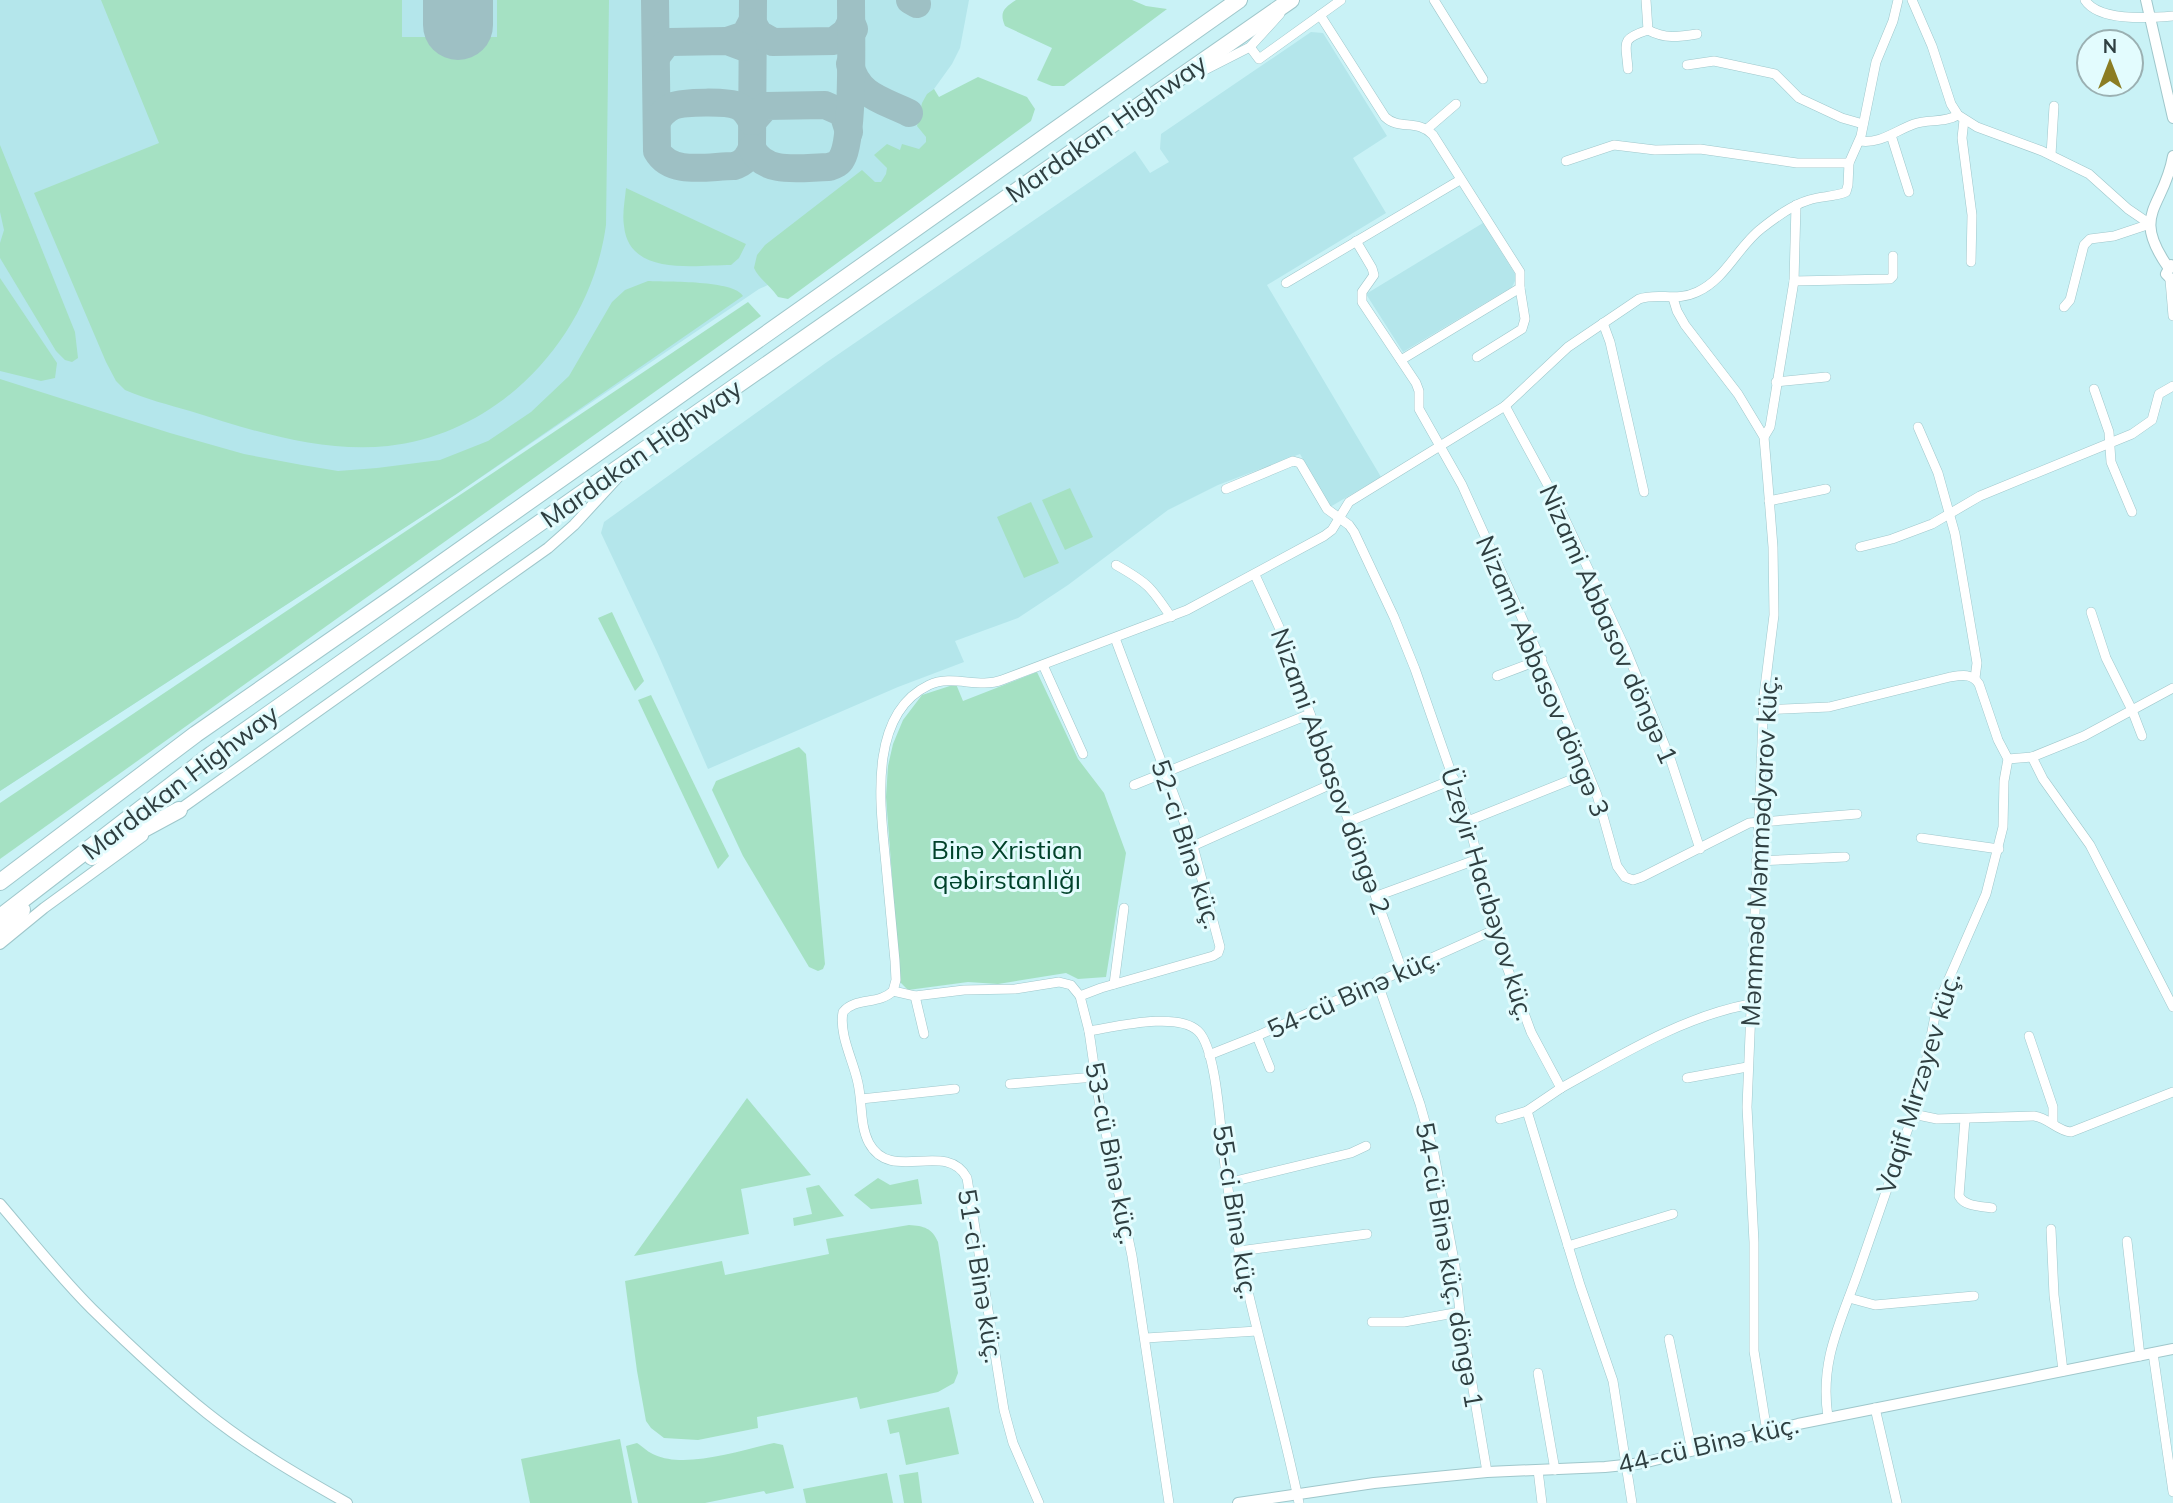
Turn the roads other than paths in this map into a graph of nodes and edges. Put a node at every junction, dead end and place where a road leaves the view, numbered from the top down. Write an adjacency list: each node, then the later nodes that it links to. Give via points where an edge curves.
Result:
1 (1239, 0): 103 (highway, Mardakan Highway, via 196,734)
2 (1292, 0): 15 (street); 19 (highway, Mardakan Highway)
3 (1341, 0): 10 (street)
4 (1434, 0): 18 (street)
5 (1646, 0): 13 (street)
6 (1898, 0): 24 (street, via 1876,62)
7 (1912, 0): 22 (street, via 1951,104)
8 (2085, 0): 12 (street, via 2112,15)
9 (2146, 0): 12 (street)
10 (1320, 15): 15 (street, via 1259,59); 25 (street, via 1385,117 1396,124)
11 (2173, 16): 12 (street)
12 (2151, 18): 23 (street)
13 (1648, 30): 14 (street, via 1672,38); 17 (street, via 1626,42)
14 (1697, 34)
15 (1250, 47): 19 (street)
16 (1687, 65): 24 (street, via 1714,61 1775,74 1799,98)
17 (1628, 69)
18 (1483, 79)
19 (1144, 100): 56 (highway, Mardakan Highway)
20 (1456, 104): 25 (street)
21 (2054, 106): 28 (street)
22 (1961, 117): 26 (street, via 1914,124); 28 (street); 38 (street, via 1972,215)
23 (2173, 118)
24 (1863, 124): 27 (street)
25 (1427, 129): 32 (street)
26 (1891, 135): 27 (street); 33 (street)
27 (1860, 141): 31 (street)
28 (2051, 155): 35 (street, via 2089,174)
29 (2173, 156): 35 (street)
30 (1566, 161): 31 (street, via 1614,145 1700,149 1797,163)
31 (1849, 163): 34 (street, via 1846,192)
32 (1460, 180): 36 (street); 43 (street, via 1520,272)
33 (1909, 192)
34 (1796, 205): 40 (street); 44 (street, via 1750,238 1711,284)
35 (2150, 223): 39 (street, via 2153,244); 45 (street, via 2087,241)
36 (1356, 241): 42 (street); 49 (street, Nizami Abbasov döngə 3, via 1374,275 1362,292 1362,302)
37 (1893, 256): 40 (street, via 1890,279)
38 (1971, 262)
39 (2171, 266): 41 (street, via 2166,274)
40 (1794, 281): 51 (street)
41 (2171, 281): 46 (street)
42 (1286, 283)
43 (1520, 288): 48 (street, via 1525,318 1522,329); 49 (street)
44 (1673, 298): 47 (street, via 1646,296); 57 (street, Məmməd Məmmədyarov küç., via 1685,325 1738,394)
45 (2064, 307)
46 (2173, 316)
47 (1603, 323): 54 (street, via 1558,355); 62 (street)
48 (1477, 357)
49 (1401, 360): 59 (street, Nizami Abbasov döngə 3, via 1416,383 1419,409)
50 (1826, 377): 51 (street)
51 (1776, 382): 57 (street, via 1770,427)
52 (2173, 386): 58 (street, via 2159,394 2154,416 2145,427)
53 (2094, 389): 58 (street)
54 (1505, 406): 59 (street); 97 (street, Nizami Abbasov döngə 1, via 1556,500 1626,650)
55 (1918, 427): 65 (street, via 1938,473)
56 (671, 432): 90 (street, via 611,482 548,548); 102 (highway, Mardakan Highway, via 212,754)
57 (1763, 437): 63 (street, Məmməd Məmmədyarov küç.)
58 (2109, 443): 64 (street, via 2111,462); 65 (street, via 1995,489)
59 (1440, 446): 66 (street, via 1349,502); 73 (street, Nizami Abbasov döngə 3)
60 (1226, 489): 66 (street, Üzeyir Hacıbəyov küç., via 1293,461 1300,463 1327,509)
61 (1826, 489): 63 (street)
62 (1644, 492)
63 (1769, 501): 78 (street, Məmməd Məmmədyarov küç., via 1774,615)
64 (2132, 512)
65 (1949, 516): 67 (street); 76 (street, via 1966,587)
66 (1339, 518): 69 (street, via 1324,536); 87 (street, Üzeyir Hacıbəyov küç., via 1354,532 1394,617)
67 (1860, 547)
68 (1116, 565): 71 (street, via 1152,588)
69 (1255, 575): 71 (street); 80 (street, Nizami Abbasov döngə 2)
70 (2091, 612): 79 (street, via 2106,658)
71 (1171, 617): 72 (street)
72 (1115, 638): 74 (street); 86 (street, 52-ci Binə küç.)
73 (1542, 659): 75 (street); 85 (street, Nizami Abbasov döngə 3)
74 (1043, 665): 82 (street); 113 (street, via 989,684 937,682 919,691 894,724 880,778 895,961)
75 (1497, 676)
76 (1975, 678): 78 (street, via 1950,677 1829,707); 84 (street, Vaqif Mirzəyev küç.)
77 (2173, 688): 79 (street)
78 (1763, 709): 94 (street, Məmməd Məmmədyarov küç.)
79 (2132, 709): 81 (street); 83 (street, via 2084,736)
80 (1310, 714): 86 (street); 88 (street, Nizami Abbasov döngə 2)
81 (2142, 736)
82 (1083, 754)
83 (2032, 757): 84 (street); 117 (street, via 2090,845)
84 (2008, 759): 98 (street, Vaqif Mirzəyev küç.)
85 (1588, 772): 93 (street); 97 (street, Nizami Abbasov döngə 3, via 1617,866 1625,877 1642,877)
86 (1165, 774): 89 (street); 96 (street, 52-ci Binə küç.)
87 (1454, 779): 92 (street); 93 (street, Üzeyir Hacıbəyov küç.)
88 (1336, 782): 92 (street, Nizami Abbasov döngə 2); 96 (street)
89 (1134, 785)
90 (179, 810): 102 (highway); 109 (street)
91 (1857, 814): 94 (street, Nizami Abbasov döngə 3)
92 (1350, 821): 104 (street, Nizami Abbasov döngə 2)
93 (1468, 821): 100 (street, Üzeyir Hacıbəyov küç.)
94 (1757, 822): 97 (street, Nizami Abbasov döngə 3, via 1739,826); 101 (street, Məmməd Məmmədyarov küç.)
95 (1921, 838): 98 (street)
96 (1192, 846): 112 (street, 52-ci Binə küç., via 1219,950 1213,956)
97 (1700, 849)
98 (1998, 849): 133 (street, Vaqif Mirzəyev küç., via 1976,917 1937,1006)
99 (1845, 858): 101 (street)
100 (1478, 859): 104 (street); 107 (street, Üzeyir Hacıbəyov küç.)
101 (1756, 861): 116 (street, Məmməd Məmmədyarov küç.)
102 (50, 879): 106 (highway, Mardakan Highway); 108 (highway)
103 (0, 882)
104 (1377, 896): 110 (street, Nizami Abbasov döngə 2)
105 (1124, 908): 112 (street)
106 (0, 917)
107 (1496, 929): 110 (street, 54-cü Binə küç.); 128 (street, Üzeyir Hacıbəyov küç., via 1531,1032)
108 (0, 934)
109 (0, 944)
110 (1402, 970): 111 (street, 54-cü Binə küç.)
111 (1377, 981): 120 (street, 54-cü Binə küç.); 149 (street, 54-cü Binə küç. döngə 1, via 1434,1154)
112 (1114, 984): 115 (street, 52-ci Binə küç.)
113 (892, 991): 114 (street); 131 (street, 51-ci Binə küç., via 843,1012 842,1030)
114 (915, 996): 115 (street, via 1059,982 1071,985); 119 (street)
115 (1080, 996): 118 (street, 53-cü Binə küç.)
116 (1750, 1004): 123 (street, Məmməd Məmmədyarov küç.); 128 (street, via 1682,1025)
117 (2173, 1007)
118 (1089, 1031): 122 (street, 55-ci Binə küç., via 1178,1022 1198,1030); 125 (street, 53-cü Binə küç.)
119 (924, 1034)
120 (1257, 1036): 122 (street, 54-cü Binə küç.); 124 (street)
121 (2029, 1036): 136 (street, via 2053,1107)
122 (1209, 1055): 138 (street, 55-ci Binə küç.)
123 (1747, 1067): 126 (street); 161 (street, Məmməd Məmmədyarov küç., via 1754,1351)
124 (1270, 1068)
125 (1095, 1077): 127 (street); 152 (street, 53-cü Binə küç.)
126 (1687, 1078)
127 (1010, 1084)
128 (1561, 1088): 132 (street)
129 (955, 1089): 131 (street)
130 (2173, 1092): 136 (street, via 2071,1132)
131 (861, 1099): 170 (street, 51-ci Binə küç., via 865,1133 883,1158 949,1161 967,1178 1004,1410)
132 (1527, 1111): 134 (street); 145 (street)
133 (1913, 1114): 135 (street); 148 (street, Vaqif Mirzəyev küç.)
134 (1500, 1119)
135 (1965, 1119): 136 (street, via 2034,1116); 140 (street, via 1959,1196 1968,1204)
136 (2053, 1122)
137 (1366, 1146): 138 (street)
138 (1227, 1183): 146 (street, 55-ci Binə küç.)
139 (0, 1204): 169 (street, via 90,1307 178,1389 256,1448)
140 (1992, 1208)
141 (1673, 1214): 145 (street)
142 (2051, 1228): 157 (street)
143 (1367, 1234): 146 (street)
144 (2127, 1241): 156 (street)
145 (1568, 1246): 163 (street, via 1613,1381)
146 (1239, 1251): 151 (street, 55-ci Binə küç.)
147 (1973, 1296): 148 (street, via 1875,1305)
148 (1849, 1298): 160 (street, Vaqif Mirzəyev küç., via 1828,1360 1824,1388)
149 (1460, 1312): 150 (street, via 1404,1322); 166 (street, 54-cü Binə küç. döngə 1)
150 (1372, 1322)
151 (1256, 1331): 152 (street); 168 (street, 55-ci Binə küç.)
152 (1146, 1338): 171 (street, 53-cü Binə küç.)
153 (1670, 1339): 162 (street)
154 (2173, 1349): 155 (street, 44-cü Binə küç.)
155 (2153, 1353): 156 (street, 44-cü Binə küç.); 167 (street)
156 (2140, 1356): 157 (street, 44-cü Binə küç.)
157 (2063, 1371): 159 (street, 44-cü Binə küç.)
158 (1538, 1373): 164 (street)
159 (1875, 1408): 160 (street, 44-cü Binə küç.); 175 (street)
160 (1828, 1417): 161 (street, 44-cü Binə küç.)
161 (1767, 1432): 162 (street, 44-cü Binə küç.)
162 (1692, 1451): 163 (street, 44-cü Binə küç.)
163 (1626, 1465): 164 (street, 44-cü Binə küç.); 174 (street)
164 (1555, 1469): 165 (street, 44-cü Binə küç.)
165 (1538, 1470): 166 (street, 44-cü Binə küç.); 173 (street)
166 (1487, 1472): 168 (street, 44-cü Binə küç., via 1374,1483)
167 (2173, 1492)
168 (1298, 1498): 172 (street, 44-cü Binə küç.)
169 (347, 1503)
170 (1039, 1503)
171 (1169, 1503)
172 (1238, 1503)
173 (1542, 1503)
174 (1632, 1503)
175 (1897, 1503)

